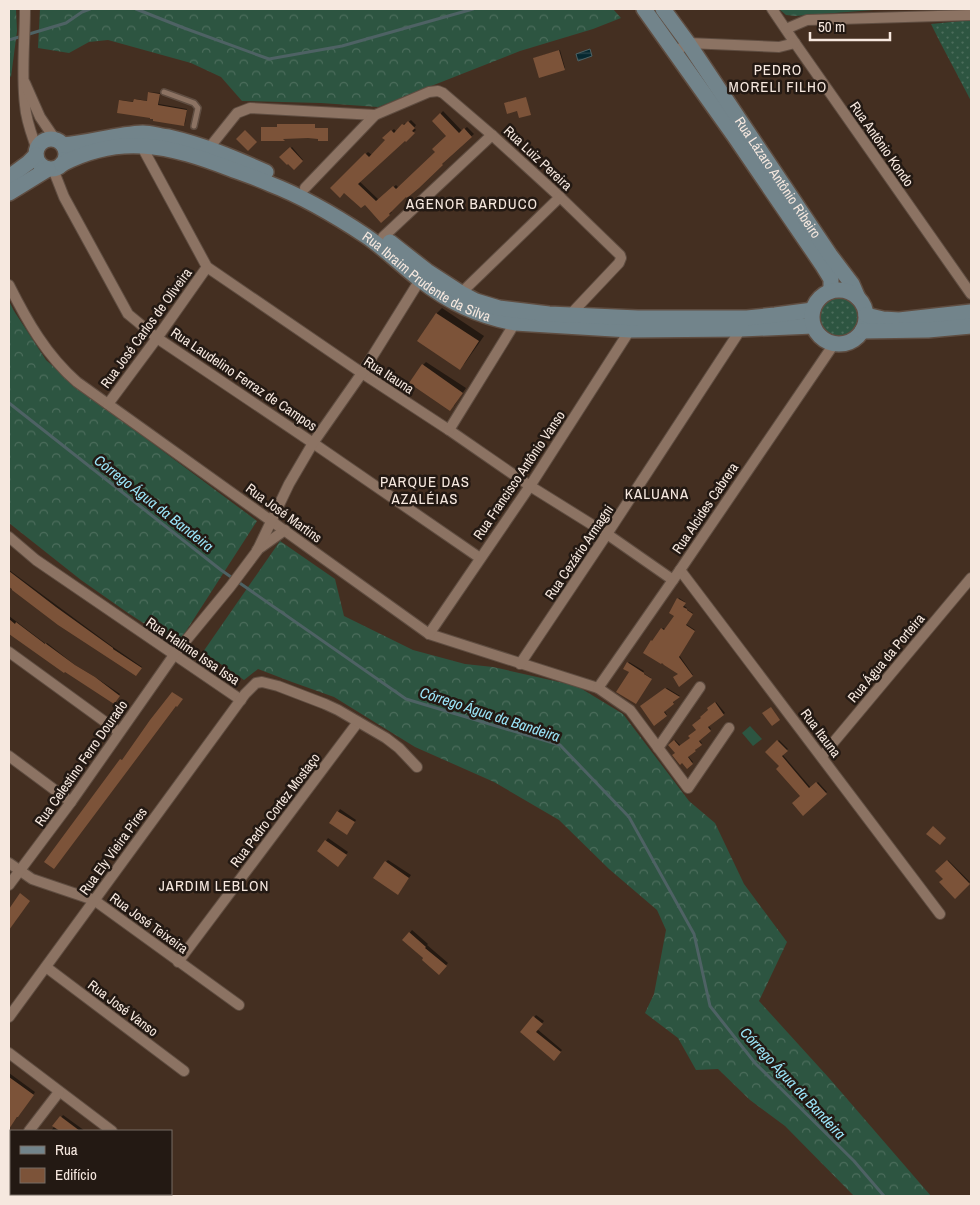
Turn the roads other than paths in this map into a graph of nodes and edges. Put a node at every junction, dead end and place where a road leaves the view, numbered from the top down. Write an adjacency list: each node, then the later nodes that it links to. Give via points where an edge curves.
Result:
1 (25, 9): 10 (street)
2 (644, 9): 9 (street)
3 (664, 9): 7 (street, Rua Lázaro Antônio Ribeiro)
4 (772, 9): 6 (street, Rua Antônio Kondo)
5 (971, 14): 6 (street, via 807,20)
6 (786, 29): 8 (street, Rua Antônio Kondo)
7 (688, 43): 8 (street, via 779,47); 9 (street); 31 (street, Rua Lázaro Antônio Ribeiro, via 852,284)
8 (795, 44): 30 (street, Rua Antônio Kondo)
9 (675, 52): 28 (street, via 823,266 831,279)
10 (23, 78): 15 (street, via 40,117); 18 (street, via 24,105)
11 (164, 92): 13 (lane, via 194,103 198,108)
12 (376, 115): 14 (street, Rua Luiz Pereira, via 438,91 447,95); 17 (street, via 250,108 237,113); 21 (street)
13 (194, 126)
14 (492, 135): 23 (street, Rua Luiz Pereira); 24 (street)
15 (59, 142): 17 (street, Rua Ibraim Prudente da Silva, via 86,143 145,133); 18 (street, via 46,140); 19 (street, via 66,149 66,155)
16 (141, 146): 19 (street, Rua Ibraim Prudente da Silva, via 96,151); 25 (street, Rua Itauna); 26 (street, Rua Ibraim Prudente da Silva, via 203,158 303,199 336,216)
17 (209, 148): 21 (street, Rua Ibraim Prudente da Silva)
18 (37, 152): 19 (street, via 40,164); 20 (street)
19 (55, 167): 22 (street, Rua Ibraim Prudente da Silva); 42 (street, Rua Laudelino Ferraz de Campos, via 64,198 128,314)
20 (9, 177)
21 (305, 188): 24 (street, Rua Ibraim Prudente da Silva)
22 (9, 193)
23 (560, 197): 29 (street); 35 (street, Rua Luiz Pereira, via 621,258 620,263)
24 (384, 237): 26 (street, Rua Ibraim Prudente da Silva)
25 (207, 267): 42 (street, Rua José Carlos de Oliveira); 44 (street, Rua Itauna)
26 (424, 275): 29 (street, Rua Ibraim Prudente da Silva); 36 (street, Rua Ibraim Prudente da Silva, via 441,295 487,317); 44 (street)
27 (9, 285): 45 (street, Rua José Martins, via 51,356 77,382)
28 (831, 291): 31 (street, via 848,291); 32 (street, via 823,295)
29 (461, 293): 35 (street, Rua Ibraim Prudente da Silva, via 499,308)
30 (971, 294)
31 (858, 298): 34 (street)
32 (813, 310): 35 (street, Rua Ibraim Prudente da Silva, via 747,318); 37 (street)
33 (971, 312): 34 (street, via 900,320)
34 (866, 315): 41 (street)
35 (565, 320): 36 (street, Rua Ibraim Prudente da Silva); 40 (street, Rua Ibraim Prudente da Silva)
36 (515, 323): 46 (street)
37 (813, 326): 39 (street, Rua Ibraim Prudente da Silva); 43 (street, via 820,337)
38 (971, 326): 41 (street)
39 (741, 329): 40 (street, Rua Ibraim Prudente da Silva); 51 (street, Rua Cezário Armagni)
40 (630, 330): 48 (street, Rua Francisco Antônio Vanso)
41 (862, 331): 43 (street, via 852,341)
42 (157, 338): 45 (street, Rua José Carlos de Oliveira); 47 (street, Rua Laudelino Ferraz de Campos)
43 (834, 344): 55 (street, Rua Alcides Cabrera)
44 (362, 373): 46 (street, Rua Itauna); 47 (street)
45 (108, 404): 49 (street, Rua José Martins)
46 (449, 430): 48 (street, Rua Itauna)
47 (313, 443): 49 (street); 54 (street, Rua Laudelino Ferraz de Campos)
48 (530, 486): 51 (street, Rua Itauna); 54 (street, Rua Francisco Antônio Vanso)
49 (271, 520): 50 (street, Rua José Martins); 53 (street)
50 (285, 530): 53 (street); 58 (street, Rua José Martins)
51 (607, 534): 57 (street, Rua Itauna); 61 (street, Rua Cezário Armagni)
52 (9, 538): 60 (street, Rua Halime Issa Issa)
53 (257, 551): 60 (street, Rua Celestino Ferro Dourado)
54 (480, 558): 58 (street, Rua Francisco Antônio Vanso)
55 (680, 570): 57 (street, Rua Alcides Cabrera); 70 (street, Rua Itauna)
56 (971, 578): 70 (street, Rua Água da Porteira)
57 (673, 580): 63 (street, Rua Alcides Cabrera)
58 (429, 634): 61 (street, Rua José Martins)
59 (9, 652): 67 (street)
60 (174, 655): 64 (street, Rua Halime Issa Issa); 67 (street, Rua Celestino Ferro Dourado)
61 (520, 664): 63 (street, Rua José Martins)
62 (700, 687): 68 (street)
63 (598, 688): 68 (street, Rua José Martins, via 630,710)
64 (241, 700): 65 (street, Rua Halime Issa Issa, via 256,683 270,683 298,692); 76 (street, Rua Ely Vieira Pires)
65 (358, 722): 71 (street, Rua Halime Issa Issa, via 386,738); 78 (street, Rua Pedro Cortez Mostaço)
66 (730, 728): 68 (street, Rua José Martins, via 688,788)
67 (119, 732): 72 (street, Rua Celestino Ferro Dourado)
68 (658, 748)
69 (9, 756): 72 (street)
70 (822, 756): 77 (street, Rua Itauna)
71 (417, 767)
72 (71, 802): 74 (street, Rua Celestino Ferro Dourado)
73 (9, 863): 74 (street, Rua José Teixeira)
74 (19, 871): 75 (street, Rua Celestino Ferro Dourado); 76 (street, Rua José Teixeira, via 44,884)
75 (9, 886)
76 (94, 900): 78 (street, Rua José Teixeira); 79 (street, Rua Ely Vieira Pires)
77 (940, 914)
78 (178, 962): 80 (street, Rua José Teixeira)
79 (46, 967): 81 (street, Rua Ely Vieira Pires); 83 (street, Rua José Vanso)
80 (239, 1005)
81 (9, 1017)
82 (9, 1053): 84 (street)
83 (184, 1071)
84 (59, 1092): 85 (street); 86 (street)
85 (30, 1130)
86 (111, 1130)

